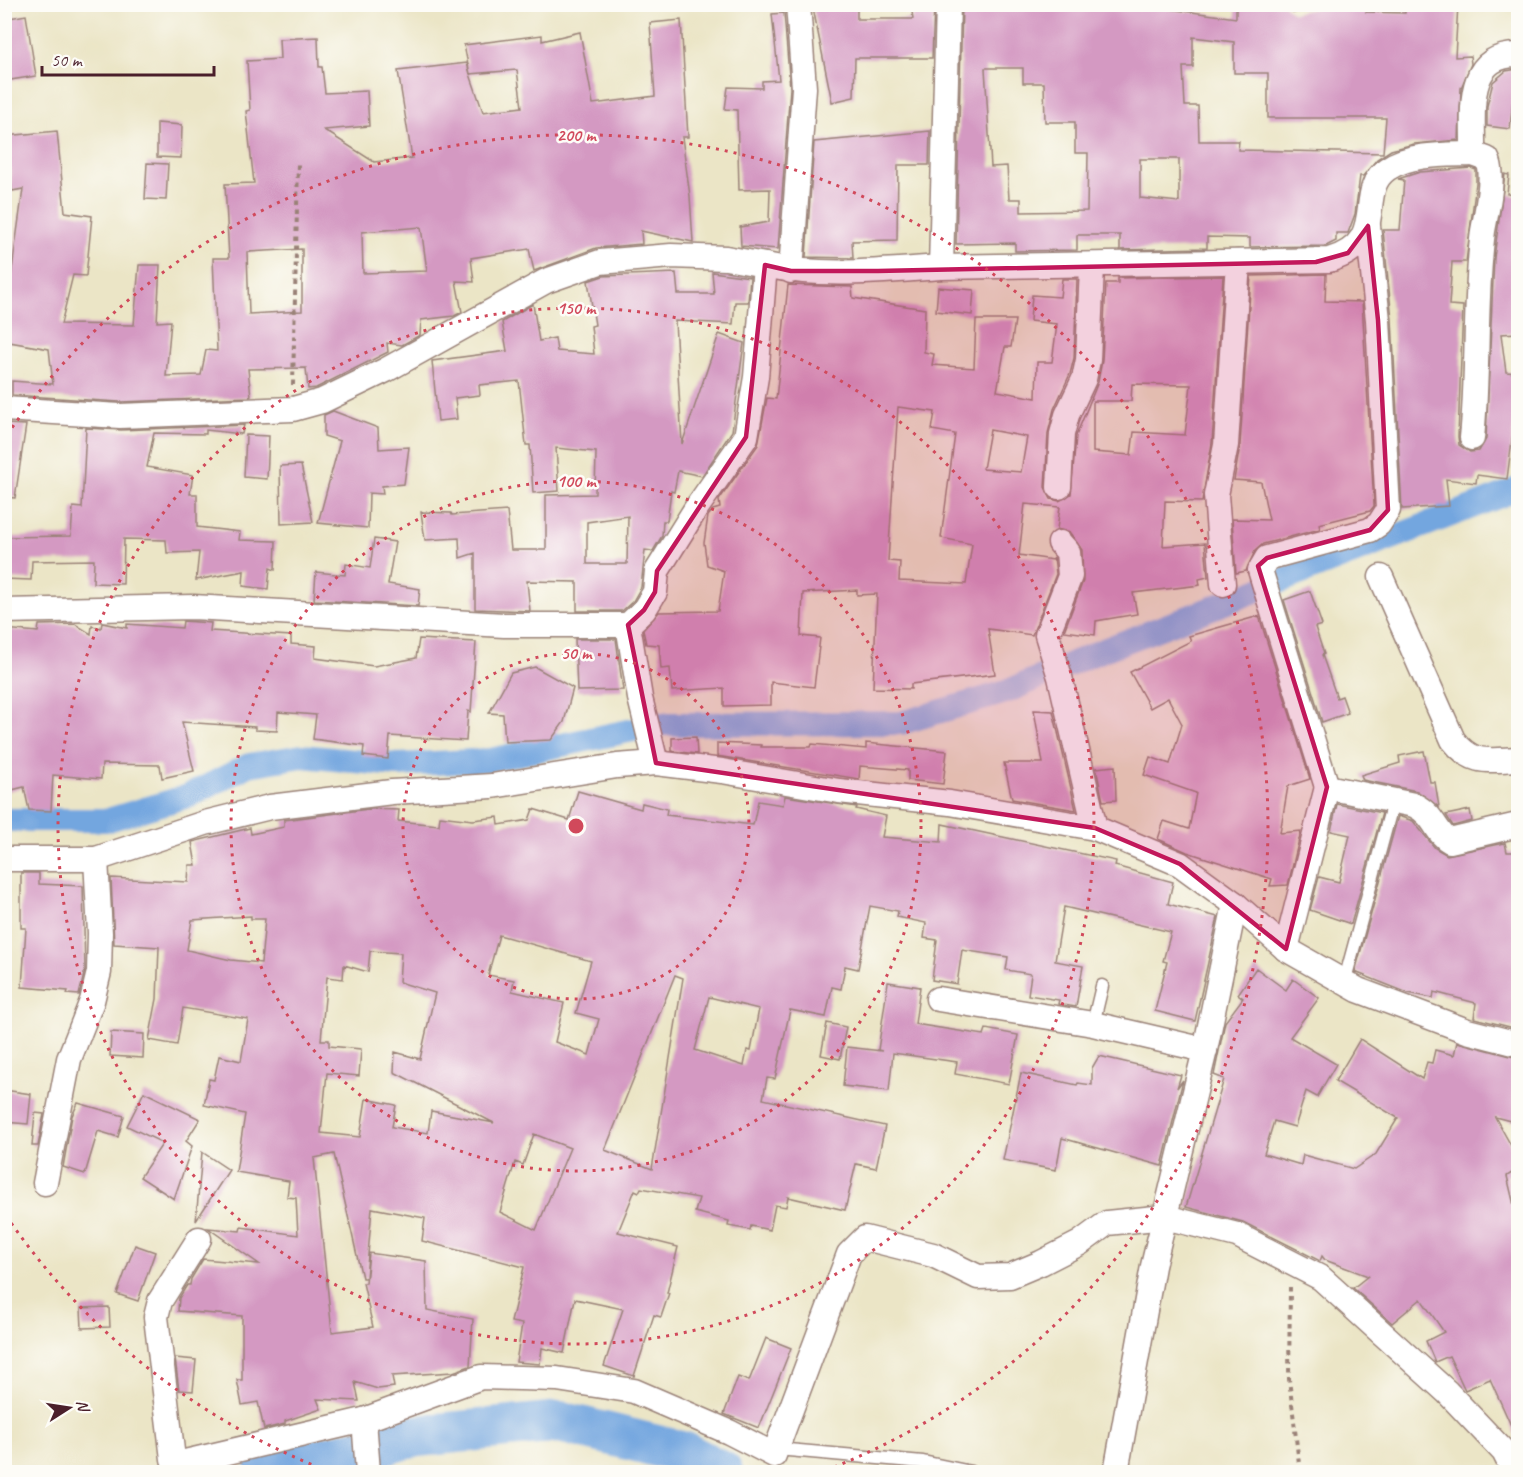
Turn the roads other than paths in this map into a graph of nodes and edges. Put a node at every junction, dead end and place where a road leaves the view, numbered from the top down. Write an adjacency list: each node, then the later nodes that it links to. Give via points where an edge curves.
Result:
1 (798, 4): 10 (street, via 804,88)
2 (948, 4): 9 (street)
3 (1518, 55): 4 (street, via 1494,58 1479,76)
4 (1473, 154): 5 (street, via 1440,155 1386,170 1374,190); 12 (street, via 1487,159 1491,171 1482,242)
5 (1368, 226): 6 (street, via 1360,243 1329,260); 21 (street, via 1378,320 1388,510 1370,530 1267,558 1260,570)
6 (1238, 262): 8 (street); 16 (street, via 1226,445 1216,495)
7 (765, 265): 10 (street); 11 (street, via 682,256 600,262 546,281 386,370 322,401 292,410 120,416); 18 (street, via 756,377 746,437 657,571 655,592 644,610)
8 (1092, 266): 9 (street); 13 (street, via 1088,360 1062,434)
9 (940, 267): 10 (street)
10 (791, 271)
11 (4, 409)
12 (1472, 438)
13 (1059, 487)
14 (1060, 543): 24 (street, via 1068,552 1070,576 1047,635)
15 (1380, 577): 19 (street, via 1453,740 1462,752 1493,761)
16 (1223, 584)
17 (4, 611): 18 (street, via 193,607 504,625)
18 (628, 625): 20 (street)
19 (1518, 759)
20 (656, 763): 24 (street, via 839,791 950,803); 26 (street, via 492,786 392,792 270,807 183,829)
21 (1327, 787): 22 (street); 28 (street)
22 (1393, 802): 23 (street, via 1425,810 1450,841); 29 (lane)
23 (1518, 825)
24 (1095, 828): 27 (street, via 1180,864)
25 (4, 859): 26 (street)
26 (96, 859): 35 (street, via 99,972 69,1059)
27 (1235, 904): 28 (street); 34 (street)
28 (1286, 949): 29 (street)
29 (1344, 983): 33 (street, via 1467,1031)
30 (1102, 986): 32 (lane)
31 (938, 999): 32 (street)
32 (1093, 1024): 34 (street)
33 (1518, 1044)
34 (1205, 1050): 36 (street)
35 (45, 1183)
36 (1165, 1217): 39 (street, via 1107,1222 1080,1243 1010,1276 978,1277 933,1255 865,1238 849,1254); 42 (street); 43 (street, via 1237,1235 1322,1278 1447,1392 1504,1452)
37 (199, 1239): 38 (street, via 160,1301 156,1317 173,1458 181,1463 193,1462 306,1432)
38 (364, 1422): 39 (street, via 481,1377 557,1378 634,1391 774,1455); 40 (street)
39 (777, 1449): 41 (lane, via 923,1462)
40 (368, 1473)
41 (971, 1473)
42 (1116, 1473)
43 (1514, 1473)

